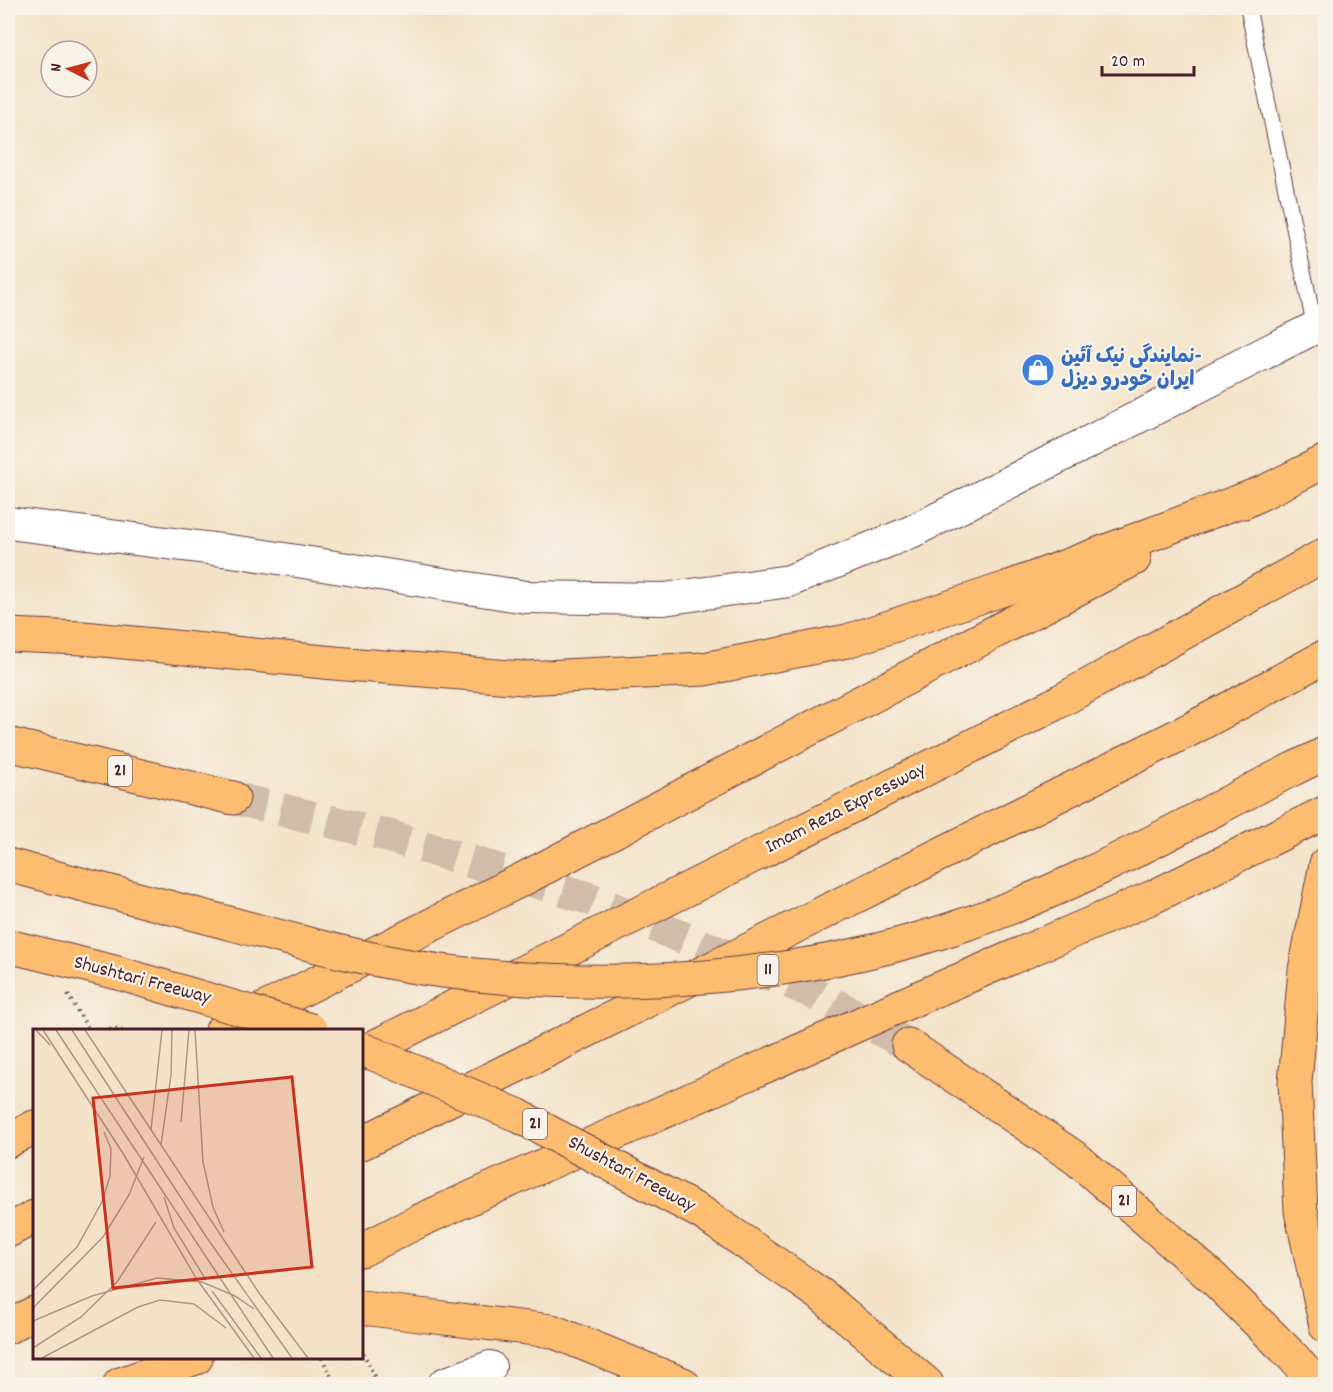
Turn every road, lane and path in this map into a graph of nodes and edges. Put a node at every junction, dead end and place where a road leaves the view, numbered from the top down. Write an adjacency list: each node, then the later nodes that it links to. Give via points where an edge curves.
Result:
1 (1248, 8): 2 (lane)
2 (1320, 325): 5 (street, via 911,532 789,581 664,599 526,597)
3 (1326, 461): 4 (highway)
4 (1264, 492): 7 (highway, via 1007,588 847,641 704,669 524,678); 18 (highway, via 524,879)
5 (8, 523)
6 (1326, 554): 21 (highway, Imam Reza Expressway, via 1051,706)
7 (8, 634)
8 (1326, 656): 25 (highway, 11, via 1179,736)
9 (8, 744): 11 (highway, 21)
10 (1326, 753): 14 (highway, 11, bridge, via 1057,889 964,925 853,958 723,976 562,981 441,971 305,943)
11 (233, 798)
12 (1326, 812): 28 (highway, via 1155,896 429,1216)
13 (1326, 864): 31 (highway, via 1305,970 1295,1082 1300,1211)
14 (8, 865)
15 (8, 946): 19 (highway, Shushtari Freeway, bridge, via 118,973)
16 (66, 991): 17 (path)
17 (87, 1029)
18 (224, 1029)
19 (307, 1029)
20 (908, 1045): 45 (highway, 21, via 1077,1159 1214,1279)
21 (363, 1050)
22 (363, 1051): 44 (highway, Shushtari Freeway / 21, bridge, via 517,1115 702,1214 820,1294)
23 (33, 1128): 24 (highway)
24 (8, 1142)
25 (363, 1143)
26 (33, 1218): 27 (highway)
27 (8, 1231)
28 (363, 1249)
29 (363, 1308): 43 (highway, via 552,1331)
30 (33, 1314): 32 (highway)
31 (1326, 1326)
32 (8, 1328)
33 (363, 1352): 41 (path, via 375,1378)
34 (149, 1359): 38 (highway)
35 (193, 1359): 39 (highway)
36 (322, 1359): 40 (path)
37 (490, 1367): 42 (street)
38 (98, 1384)
39 (120, 1384)
40 (335, 1384)
41 (354, 1384)
42 (444, 1384)
43 (683, 1384)
44 (927, 1384)
45 (1316, 1384)

